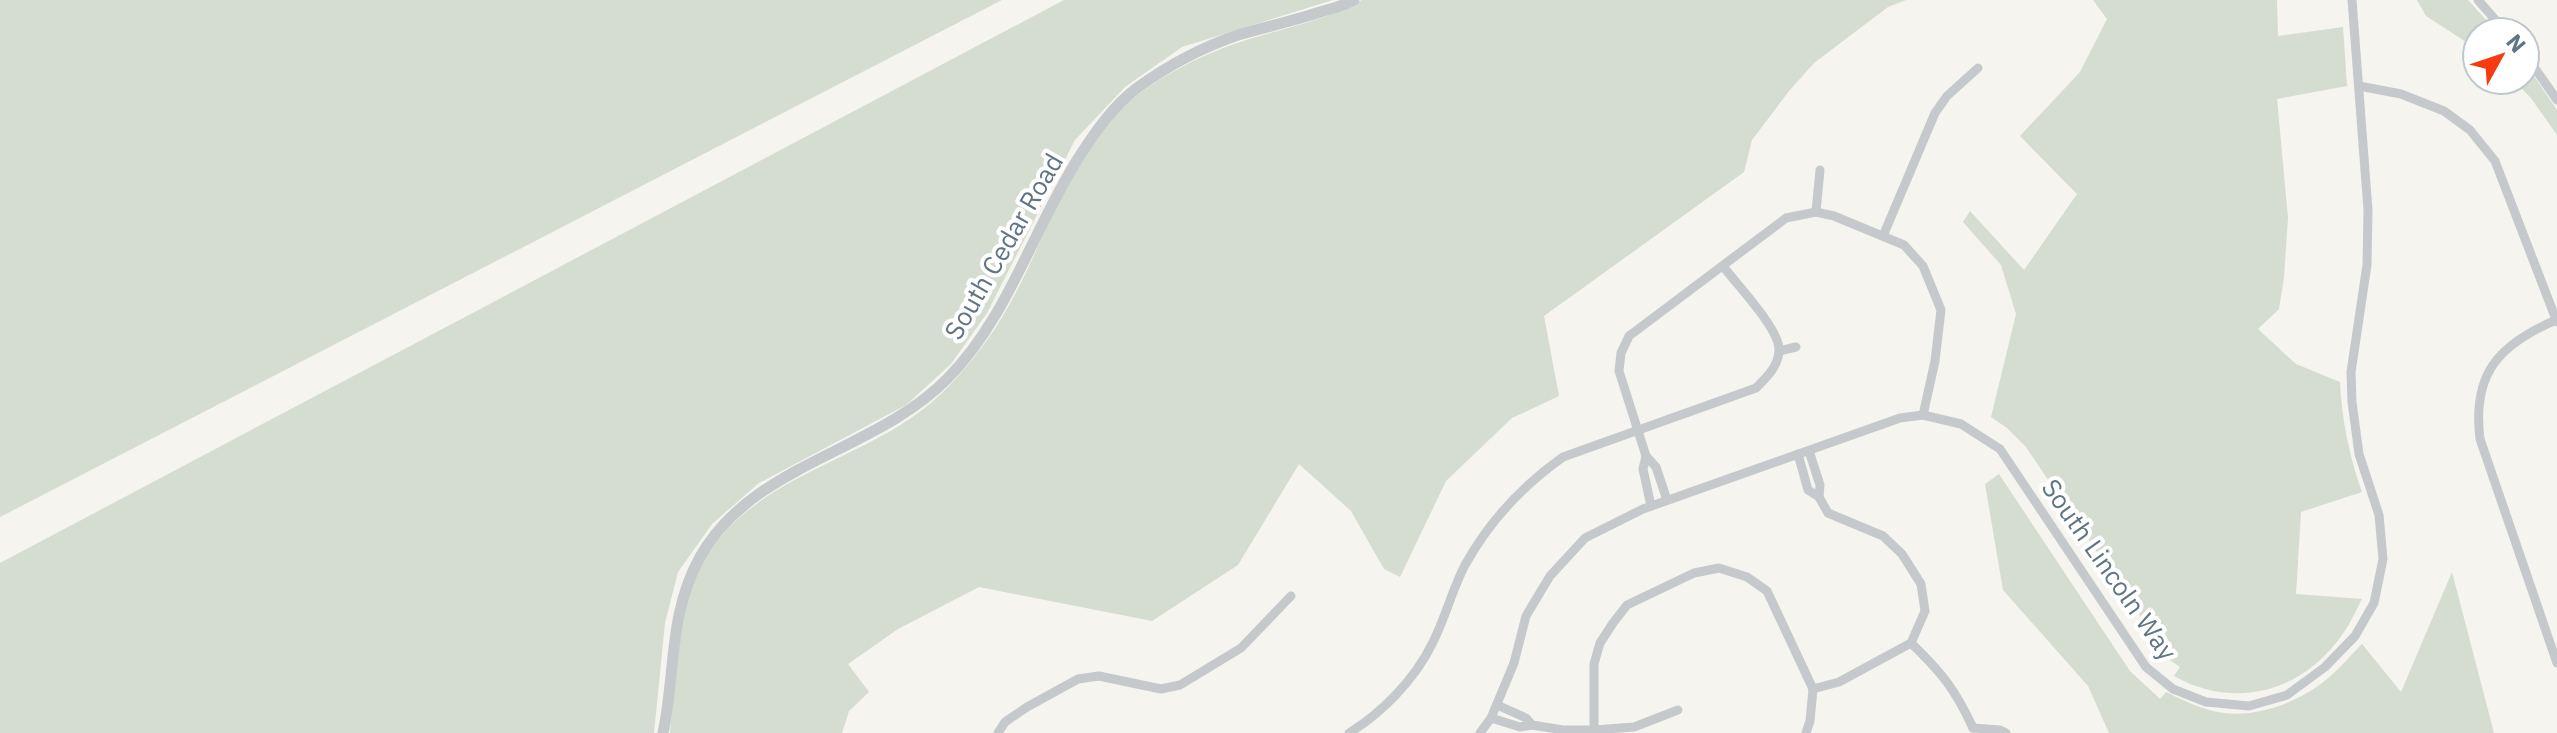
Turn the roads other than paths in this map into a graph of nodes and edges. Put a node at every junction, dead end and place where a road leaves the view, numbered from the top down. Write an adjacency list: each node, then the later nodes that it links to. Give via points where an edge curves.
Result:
1 (1354, 0): 32 (street, South Cedar Road, via 1185,55 1134,90 1096,129 982,335 947,379 912,410 793,473 725,522 700,556 681,599)
2 (2352, 0): 7 (street, South Lincoln Way)
3 (2478, 0): 4 (street)
4 (2492, 16)
5 (1978, 68): 11 (street, via 1939,106)
6 (2541, 77): 8 (street)
7 (2359, 86): 13 (street, via 2401,94 2444,111 2470,130 2495,161); 16 (street, South Lincoln Way, via 2367,265 2351,372 2352,402 2359,454 2379,515 2383,559 2374,603 2355,636 2325,667 2287,695 2249,706 2206,702 2173,689 2146,667 2000,449 1961,424)
8 (2557, 100)
9 (1820, 170): 10 (street)
10 (1816, 212): 11 (street); 12 (street, via 1786,218)
11 (1883, 236): 16 (street, via 1904,245 1923,266 1941,310)
12 (1723, 266): 15 (street, via 1777,336); 17 (street, via 1629,336 1619,371)
13 (2557, 321): 24 (street, via 2533,330 2493,363 2477,413 2480,439)
14 (1796, 347): 15 (street)
15 (1779, 351): 17 (street, via 1771,373 1756,388)
16 (1923, 415): 18 (street, South Lincoln Way)
17 (1638, 431): 19 (street); 34 (street, via 1563,457 1514,497 1464,567 1432,645 1408,681)
18 (1804, 452): 20 (street, South Lincoln Way); 23 (street, via 1828,513 1883,536 1921,584 1925,611)
19 (1646, 456): 20 (street, via 1656,467); 21 (street, via 1643,469)
20 (1667, 500): 21 (street, South Lincoln Way)
21 (1651, 506): 26 (street, South Lincoln Way, via 1585,538 1550,576 1526,616)
22 (1291, 596): 33 (street, via 1241,648 1180,685 1161,689 1099,676 1078,679 1027,707)
23 (1911, 643): 25 (street, via 1839,682); 31 (street, via 1959,696)
24 (2557, 663)
25 (1813, 689): 30 (street, via 1767,591 1719,568 1694,573 1627,605 1613,623 1594,664); 36 (street)
26 (1497, 705): 28 (street, South Lincoln Way); 29 (street)
27 (1678, 710): 30 (street, via 1634,727)
28 (1491, 718): 29 (street); 35 (street, South Lincoln Way)
29 (1532, 725): 30 (street)
30 (1594, 731)
31 (1970, 731): 37 (street)
32 (663, 733)
33 (998, 733)
34 (1349, 733)
35 (1480, 733)
36 (1806, 733)
37 (2006, 733)

